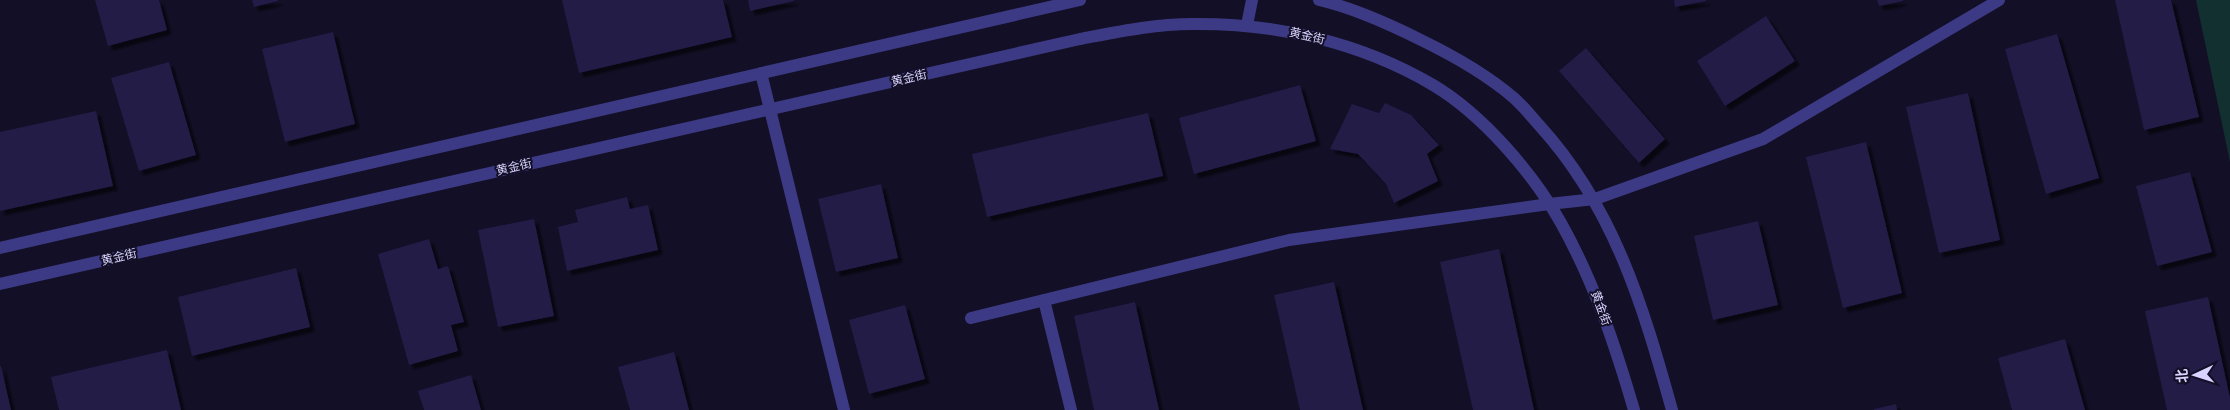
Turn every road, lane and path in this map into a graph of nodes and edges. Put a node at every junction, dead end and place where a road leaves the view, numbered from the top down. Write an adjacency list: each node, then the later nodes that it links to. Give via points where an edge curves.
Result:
1 (1080, 0): 6 (street)
2 (1252, 0): 5 (street)
3 (1319, 0): 8 (street, via 1391,25 1459,59 1515,98 1556,143)
4 (1999, 0): 8 (street, via 1763,139)
5 (1247, 25): 7 (street, 黄金街, via 1191,24 1140,28); 9 (street, 黄金街, via 1305,34 1371,54 1434,85 1478,119 1522,165)
6 (761, 73): 7 (street); 10 (street)
7 (770, 110): 11 (street, 黄金街); 14 (street)
8 (1594, 199): 9 (street); 17 (street, via 1626,265)
9 (1548, 204): 12 (street, via 1289,240); 16 (street, 黄金街, via 1561,222 1593,286)
10 (0, 248)
11 (0, 284)
12 (1044, 300): 13 (street); 15 (street)
13 (971, 318)
14 (844, 410)
15 (1070, 410)
16 (1634, 410)
17 (1672, 410)

